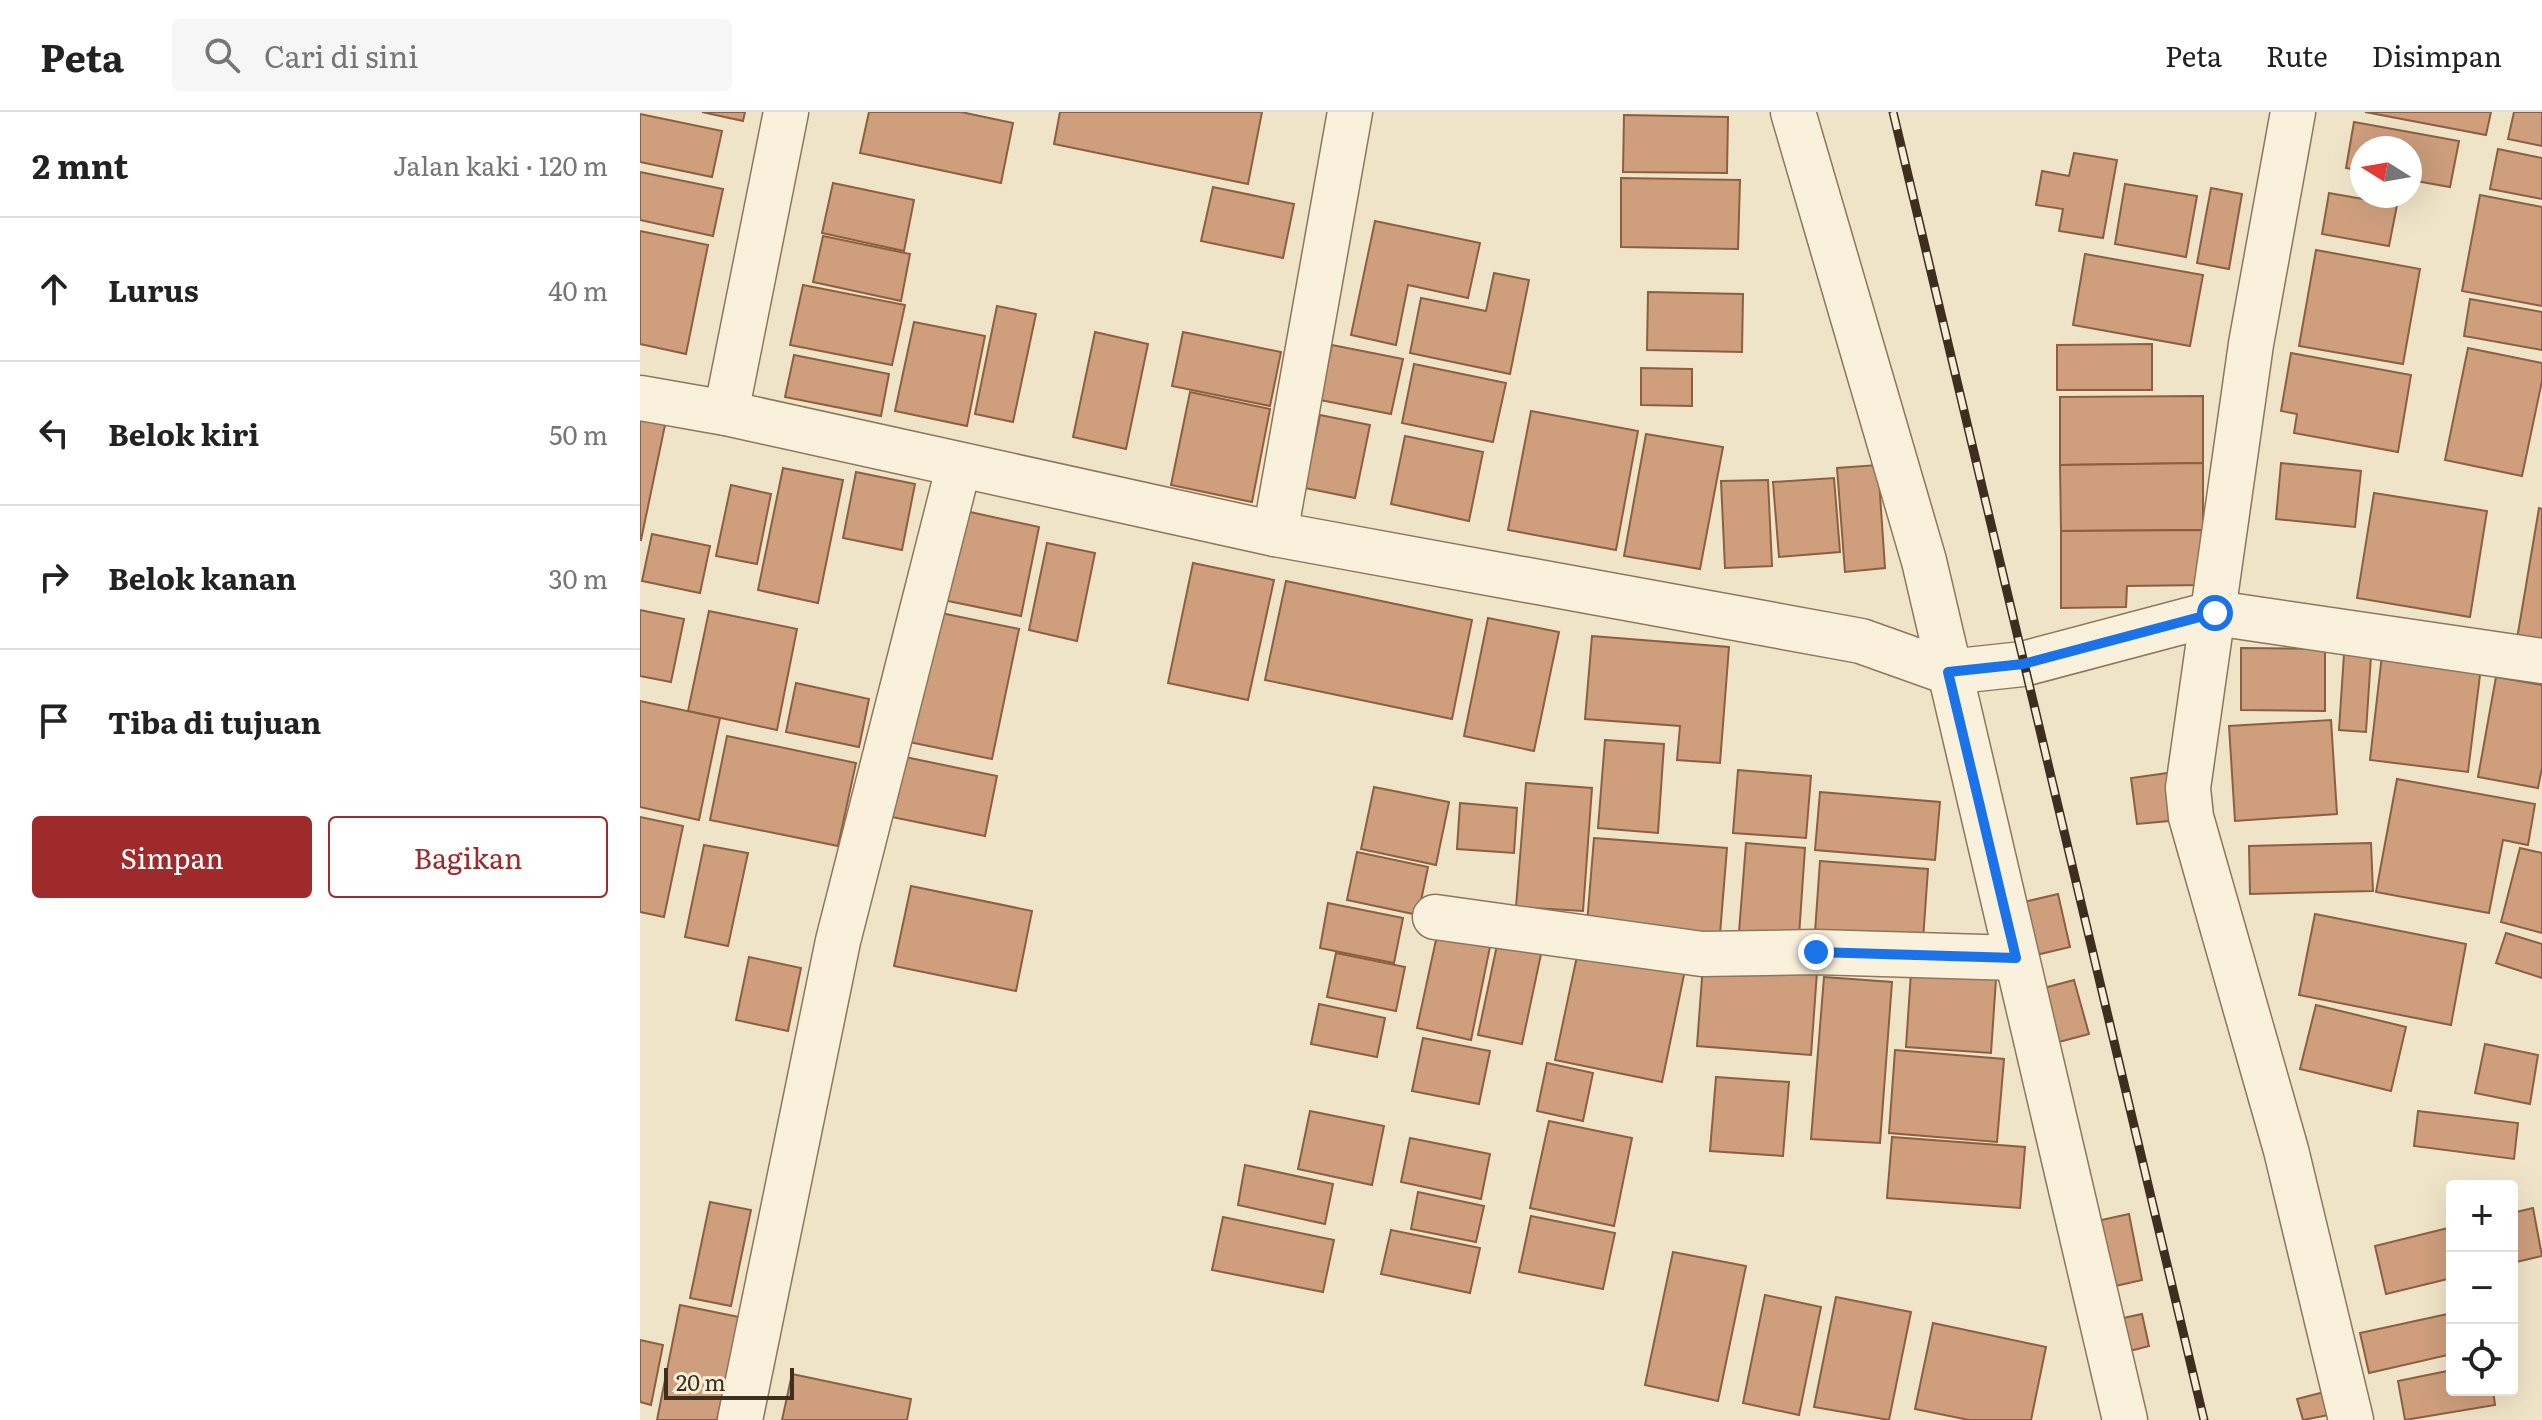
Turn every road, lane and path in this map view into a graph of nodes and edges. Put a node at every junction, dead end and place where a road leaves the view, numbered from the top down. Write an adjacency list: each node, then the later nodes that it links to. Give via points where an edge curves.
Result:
1 (786, 112): 6 (street)
2 (1350, 112): 8 (street)
3 (1793, 112): 11 (street, via 1924,561)
4 (2293, 112): 9 (street, via 2251,344)
5 (640, 398): 6 (street)
6 (726, 413): 7 (street)
7 (959, 465): 8 (street); 14 (street, via 838,941)
8 (1275, 534): 11 (street, via 1861,641)
9 (2215, 613): 10 (street); 11 (street, via 2023,664); 16 (street, via 2188,788 2191,817 2286,1150)
10 (2542, 661)
11 (1948, 672): 13 (street)
12 (1435, 917): 13 (street, via 1702,954)
13 (2016, 958): 15 (street)
14 (740, 1420)
15 (2125, 1420)
16 (2351, 1420)

